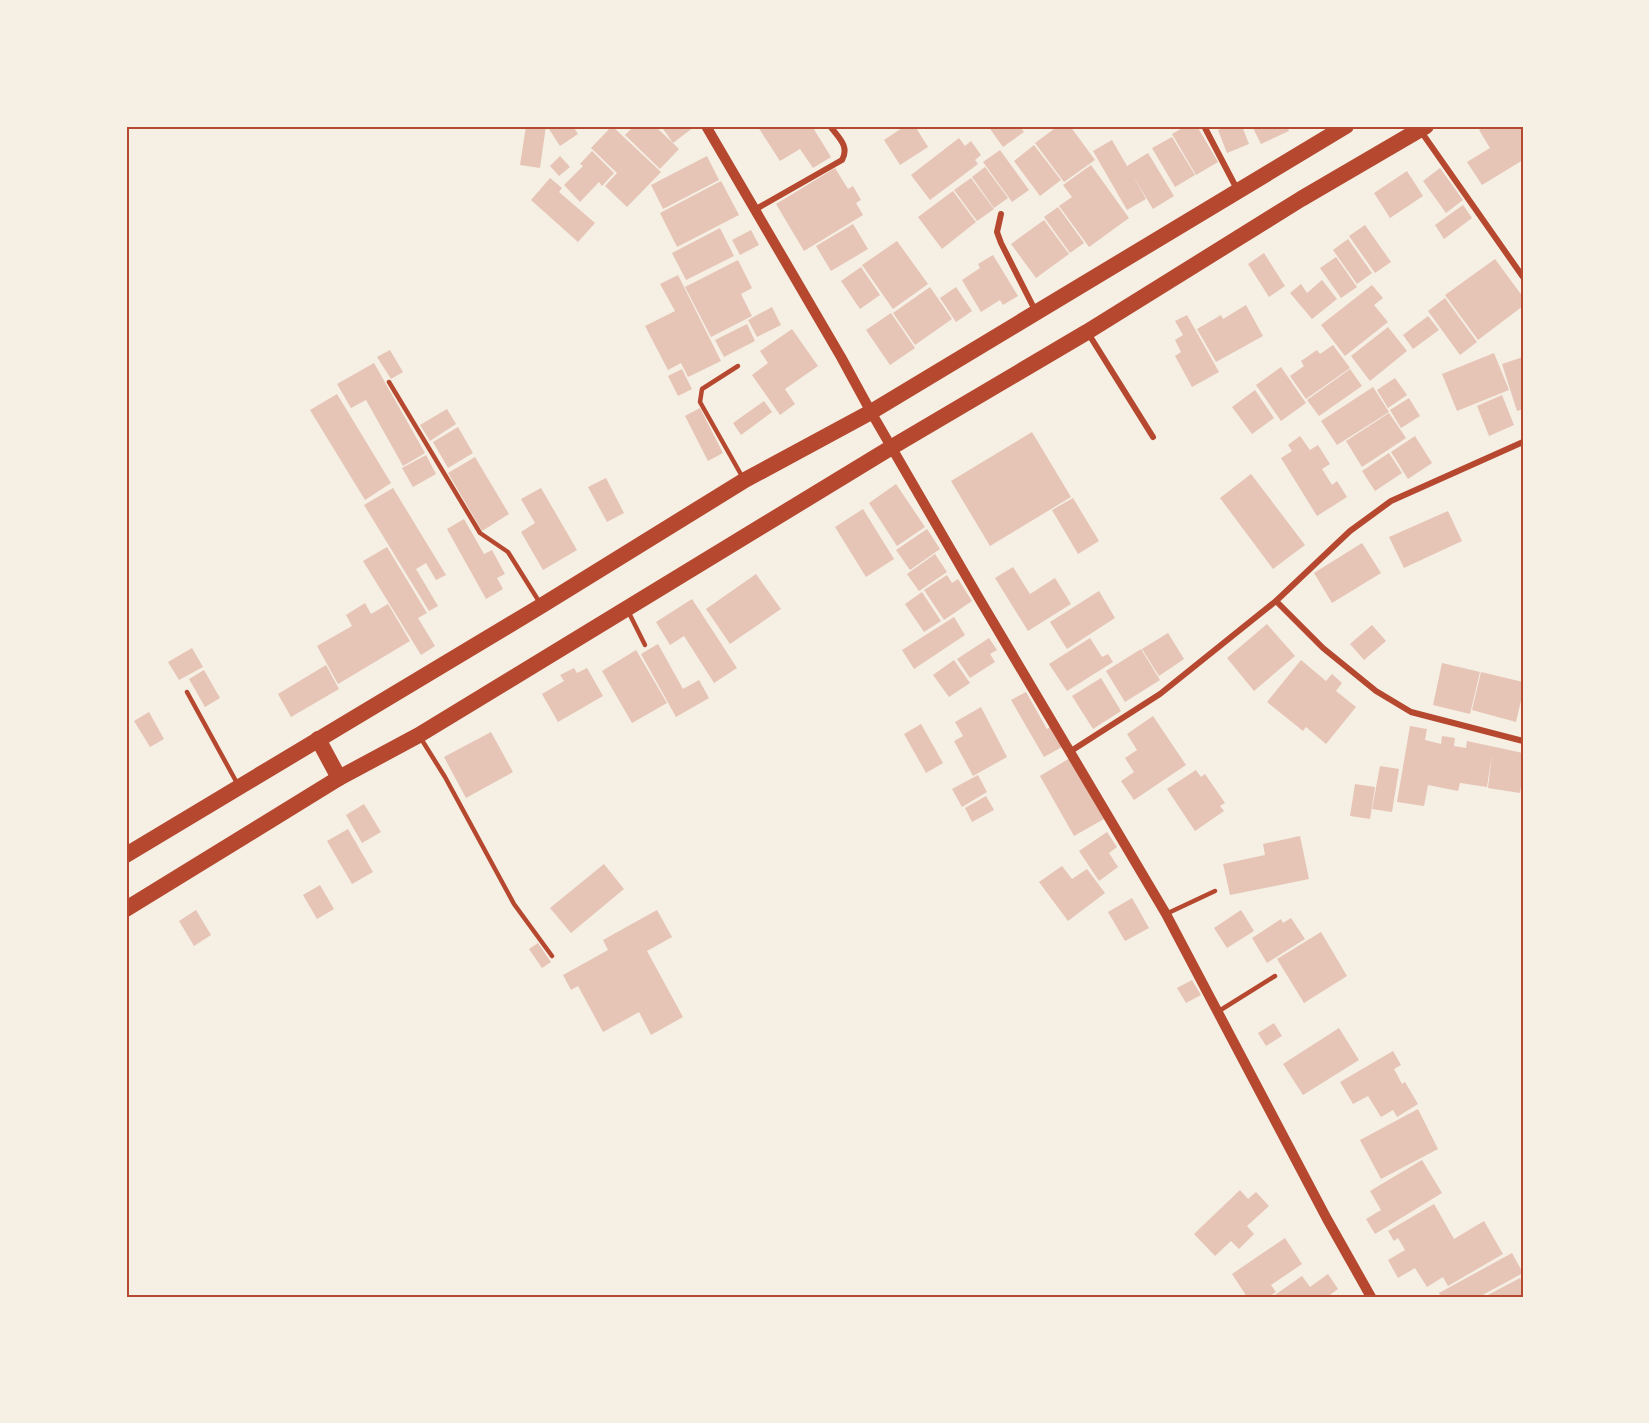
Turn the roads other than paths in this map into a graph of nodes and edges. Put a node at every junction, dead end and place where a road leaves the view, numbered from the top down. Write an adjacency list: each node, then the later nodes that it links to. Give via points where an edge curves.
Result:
1 (706, 126): 7 (street)
2 (830, 126): 7 (street, via 845,146 842,160)
3 (1204, 126): 6 (street)
4 (1346, 126): 6 (highway)
5 (1423, 128): 9 (street); 11 (highway)
6 (1239, 191): 10 (highway)
7 (756, 209): 14 (street)
8 (1001, 214): 10 (street, via 997,232 1001,243)
9 (1523, 277)
10 (1037, 312): 14 (highway)
11 (1087, 332): 15 (street); 17 (highway)
12 (738, 366): 18 (lane, via 702,390 700,402)
13 (389, 382): 20 (lane, via 476,526 507,552)
14 (871, 412): 17 (street); 18 (highway)
15 (1153, 437)
16 (1523, 442): 19 (street, via 1391,501 1350,531)
17 (892, 447): 21 (highway); 27 (street)
18 (745, 480): 20 (highway)
19 (1276, 601): 26 (street, via 1323,648 1376,691 1412,712); 27 (street, via 1160,694)
20 (541, 606): 25 (highway)
21 (627, 608): 22 (lane); 24 (highway)
22 (645, 645)
23 (187, 692): 29 (lane)
24 (419, 735): 28 (highway); 34 (lane, via 514,904)
25 (318, 739): 28 (highway); 29 (highway)
26 (1523, 741)
27 (1071, 751): 33 (street)
28 (339, 778): 32 (highway)
29 (240, 788): 30 (highway)
30 (126, 855)
31 (1215, 891): 33 (lane)
32 (126, 909)
33 (1166, 914): 36 (street)
34 (552, 956)
35 (1275, 976): 36 (lane)
36 (1217, 1013): 37 (street)
37 (1371, 1297)

